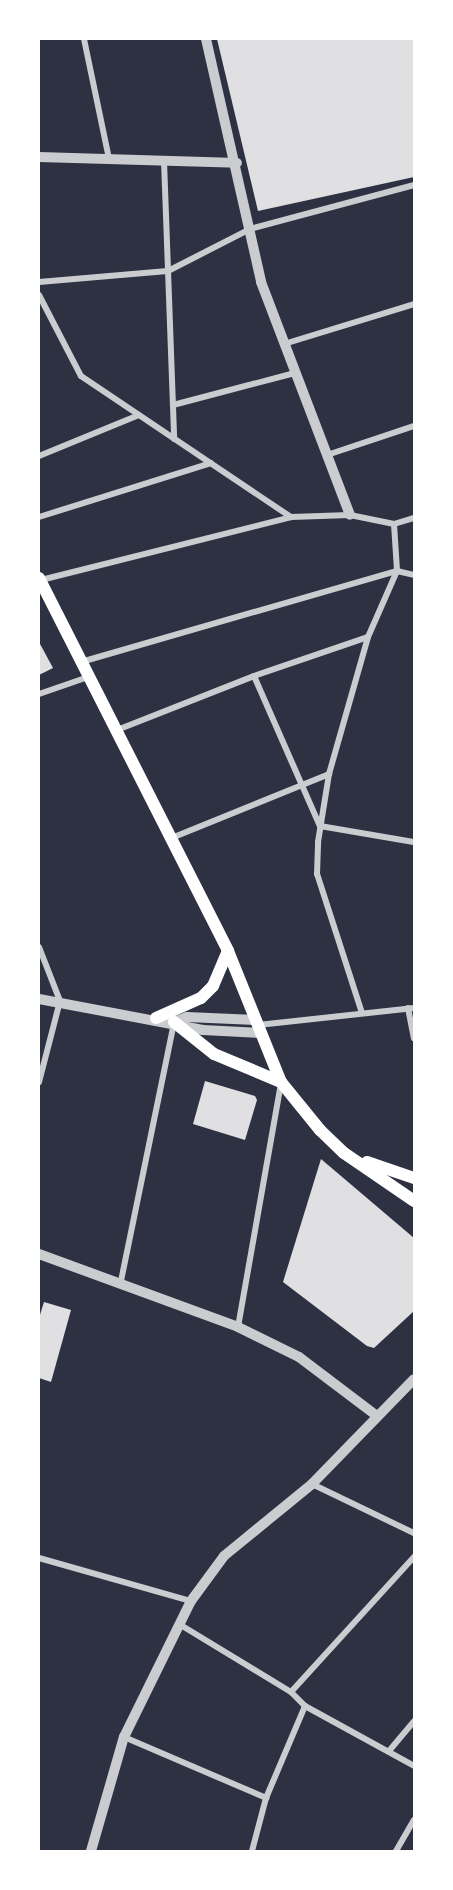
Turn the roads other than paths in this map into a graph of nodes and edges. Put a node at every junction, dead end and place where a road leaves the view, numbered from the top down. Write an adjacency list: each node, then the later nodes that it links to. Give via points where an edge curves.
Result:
1 (84, 39): 4 (street)
2 (206, 39): 6 (street)
3 (39, 157): 4 (street)
4 (109, 159): 5 (street)
5 (164, 160): 6 (street); 9 (street)
6 (237, 163): 8 (street)
7 (414, 185): 8 (street)
8 (250, 229): 9 (street); 13 (street, via 261,282)
9 (168, 271): 10 (street); 15 (street)
10 (39, 282)
11 (39, 295): 16 (street, via 81,376)
12 (414, 304): 13 (street)
13 (284, 344): 14 (street)
14 (295, 373): 15 (street); 19 (street)
15 (173, 405): 18 (street)
16 (139, 415): 18 (street); 20 (street)
17 (414, 426): 19 (street)
18 (174, 439): 21 (street)
19 (327, 455): 22 (street)
20 (39, 456)
21 (210, 463): 23 (street); 24 (street)
22 (350, 515): 24 (street); 26 (street)
23 (39, 517)
24 (291, 517): 29 (street)
25 (414, 518): 26 (street)
26 (394, 524): 27 (street)
27 (397, 571): 28 (street); 30 (street); 31 (street)
28 (414, 575)
29 (40, 579): 31 (main road)
30 (368, 637): 32 (street); 36 (street)
31 (81, 662): 33 (main road)
32 (254, 676): 35 (street); 37 (street)
33 (88, 677): 34 (street); 35 (main road)
34 (39, 694)
35 (117, 730): 39 (main road)
36 (329, 774): 37 (street); 38 (street)
37 (304, 783): 38 (street); 39 (street)
38 (320, 826): 40 (street); 46 (street, via 317,874)
39 (169, 839): 42 (main road)
40 (414, 842)
41 (39, 947): 44 (street)
42 (228, 951): 47 (main road, via 213,986 201,998); 49 (main road)
43 (39, 999): 44 (street)
44 (60, 1001): 47 (street); 51 (street)
45 (411, 1008): 46 (street); 50 (street)
46 (362, 1013): 49 (street)
47 (156, 1018): 48 (street)
48 (174, 1022): 49 (street, via 187,1017); 52 (main road, via 214,1054); 57 (street)
49 (258, 1026): 52 (main road)
50 (414, 1038)
51 (39, 1082)
52 (281, 1082): 53 (main road); 58 (street)
53 (344, 1153): 54 (main road); 55 (main road)
54 (414, 1178)
55 (414, 1201)
56 (39, 1254): 57 (street)
57 (121, 1281): 58 (street)
58 (238, 1327): 60 (street, via 299,1357)
59 (414, 1379): 60 (street)
60 (377, 1416): 61 (street)
61 (312, 1484): 62 (street); 65 (street, via 224,1556)
62 (414, 1533)
63 (414, 1557): 67 (street)
64 (39, 1558): 65 (street)
65 (191, 1600): 66 (street)
66 (178, 1623): 67 (street); 70 (street)
67 (291, 1692): 68 (street)
68 (305, 1706): 71 (street); 73 (street)
69 (414, 1721): 71 (street)
70 (124, 1737): 73 (street); 75 (street)
71 (389, 1751): 72 (street)
72 (414, 1767)
73 (266, 1798): 76 (street)
74 (414, 1820): 77 (street)
75 (91, 1851)
76 (252, 1851)
77 (396, 1851)

